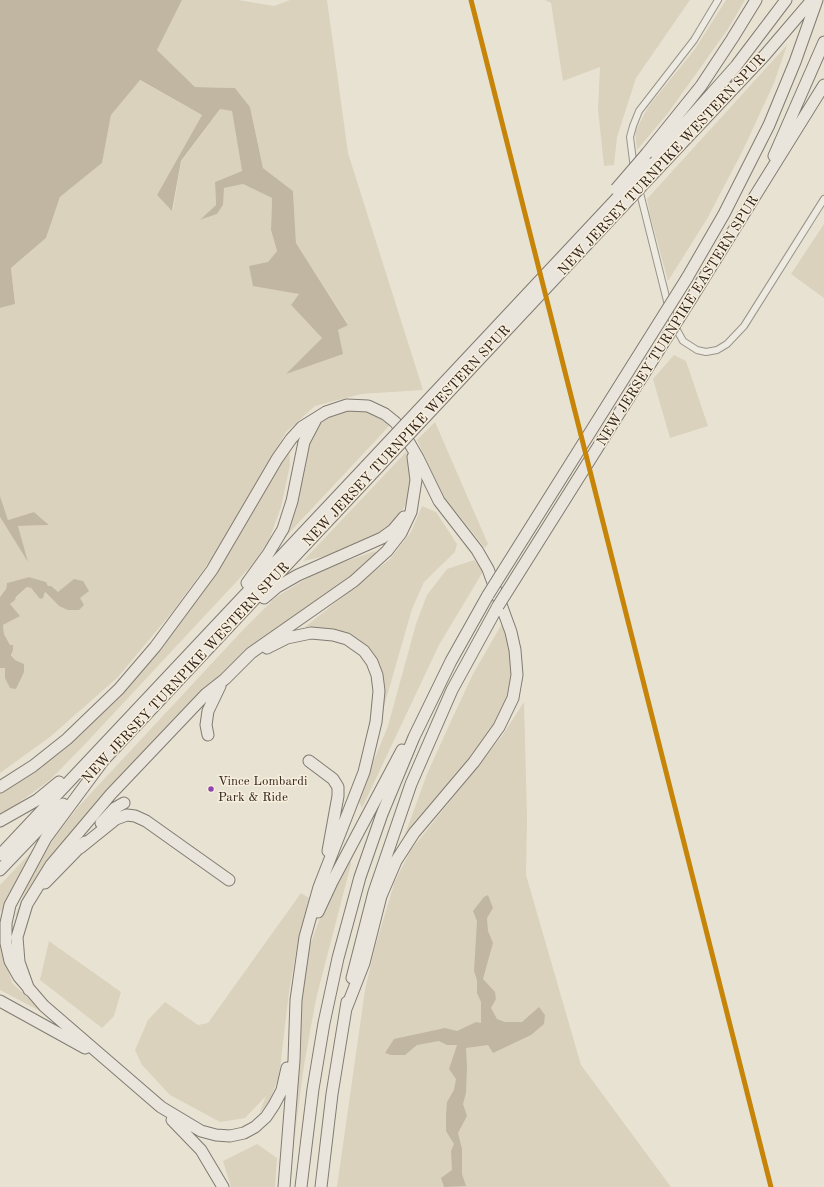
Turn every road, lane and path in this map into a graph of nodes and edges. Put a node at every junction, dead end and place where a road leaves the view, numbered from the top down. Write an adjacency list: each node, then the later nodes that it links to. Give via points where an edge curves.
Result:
1 (718, 0): 10 (street, via 694,40 639,111 630,137 632,162 662,286 672,321 683,341 697,350 706,352 716,350 736,336 761,301)
2 (756, 0): 8 (highway, via 697,91)
3 (786, 0): 8 (highway, NEW JERSEY TURNPIKE WESTERN SPUR, via 714,93)
4 (812, 0): 13 (highway, NEW JERSEY TURNPIKE WESTERN SPUR, bridge, via 742,80 652,176)
5 (817, 0): 19 (highway, NEW JERSEY TURNPIKE EASTERN SPUR, bridge, via 770,125 730,204 687,278 488,595 458,646)
6 (824, 42): 9 (highway)
7 (824, 85): 9 (highway, NEW JERSEY TURNPIKE EASTERN SPUR)
8 (648, 159): 13 (highway, NEW JERSEY TURNPIKE WESTERN SPUR, bridge, via 593,215 573,245)
9 (757, 195): 36 (highway, NEW JERSEY TURNPIKE EASTERN SPUR, bridge, via 498,606 445,705 406,794 369,908)
10 (824, 199)
11 (319, 416): 12 (highway, via 346,405 374,408 391,418); 15 (highway, via 306,436 290,506 279,537); 24 (highway, via 302,427 286,445 212,570 148,656 119,689 67,739 34,766)
12 (409, 442): 14 (highway, via 416,473); 36 (highway, via 439,501 477,550 491,575 513,641 517,666 516,683 511,704 497,732 411,837 396,861 382,896 364,963)
13 (368, 471): 15 (highway, NEW JERSEY TURNPIKE WESTERN SPUR); 16 (highway, NEW JERSEY TURNPIKE WESTERN SPUR)
14 (414, 500): 16 (highway, via 401,521 388,535 306,571 277,587 220,644); 17 (highway, via 408,522 397,539 380,557 354,581 251,653)
15 (212, 630): 20 (highway, NEW JERSEY TURNPIKE WESTERN SPUR)
16 (192, 666): 22 (highway, NEW JERSEY TURNPIKE WESTERN SPUR)
17 (237, 668): 18 (highway); 31 (highway, via 279,642 304,634 318,633 340,637 353,643 364,651 375,668 379,698 373,737 364,772)
18 (225, 679): 21 (highway, via 208,711); 32 (highway, via 202,698 111,794 58,856)
19 (428, 706): 33 (highway, via 391,767 332,882); 42 (highway, NEW JERSEY TURNPIKE EASTERN SPUR, via 382,814 346,925 321,1041)
20 (119, 728): 26 (highway, via 84,756 49,791 22,810); 28 (highway, NEW JERSEY TURNPIKE WESTERN SPUR)
21 (208, 735)
22 (103, 761): 28 (highway, NEW JERSEY TURNPIKE WESTERN SPUR); 34 (highway, via 46,838 10,905 5,929 8,955 19,978)
23 (309, 761): 31 (highway, via 333,779 338,790)
24 (0, 787)
25 (124, 803): 27 (highway, via 113,810)
26 (0, 821)
27 (80, 848): 30 (highway, via 116,819 127,815 135,816 146,821); 32 (highway)
28 (5, 855): 29 (highway, NEW JERSEY TURNPIKE WESTERN SPUR)
29 (0, 870)
30 (229, 880)
31 (319, 887): 33 (highway, via 307,928)
32 (33, 894): 34 (highway, via 22,918 17,943 19,962)
33 (303, 956): 37 (highway, via 298,978)
34 (29, 990): 38 (highway)
35 (0, 1000): 38 (highway, via 76,1042)
36 (346, 1009): 43 (highway, NEW JERSEY TURNPIKE EASTERN SPUR)
37 (294, 1027): 39 (highway, via 282,1090 270,1111 255,1127 230,1136 208,1134); 41 (highway, via 294,1060)
38 (119, 1072): 39 (highway)
39 (161, 1108): 40 (highway, via 201,1150)
40 (223, 1187)
41 (284, 1187)
42 (301, 1187)
43 (321, 1187)

